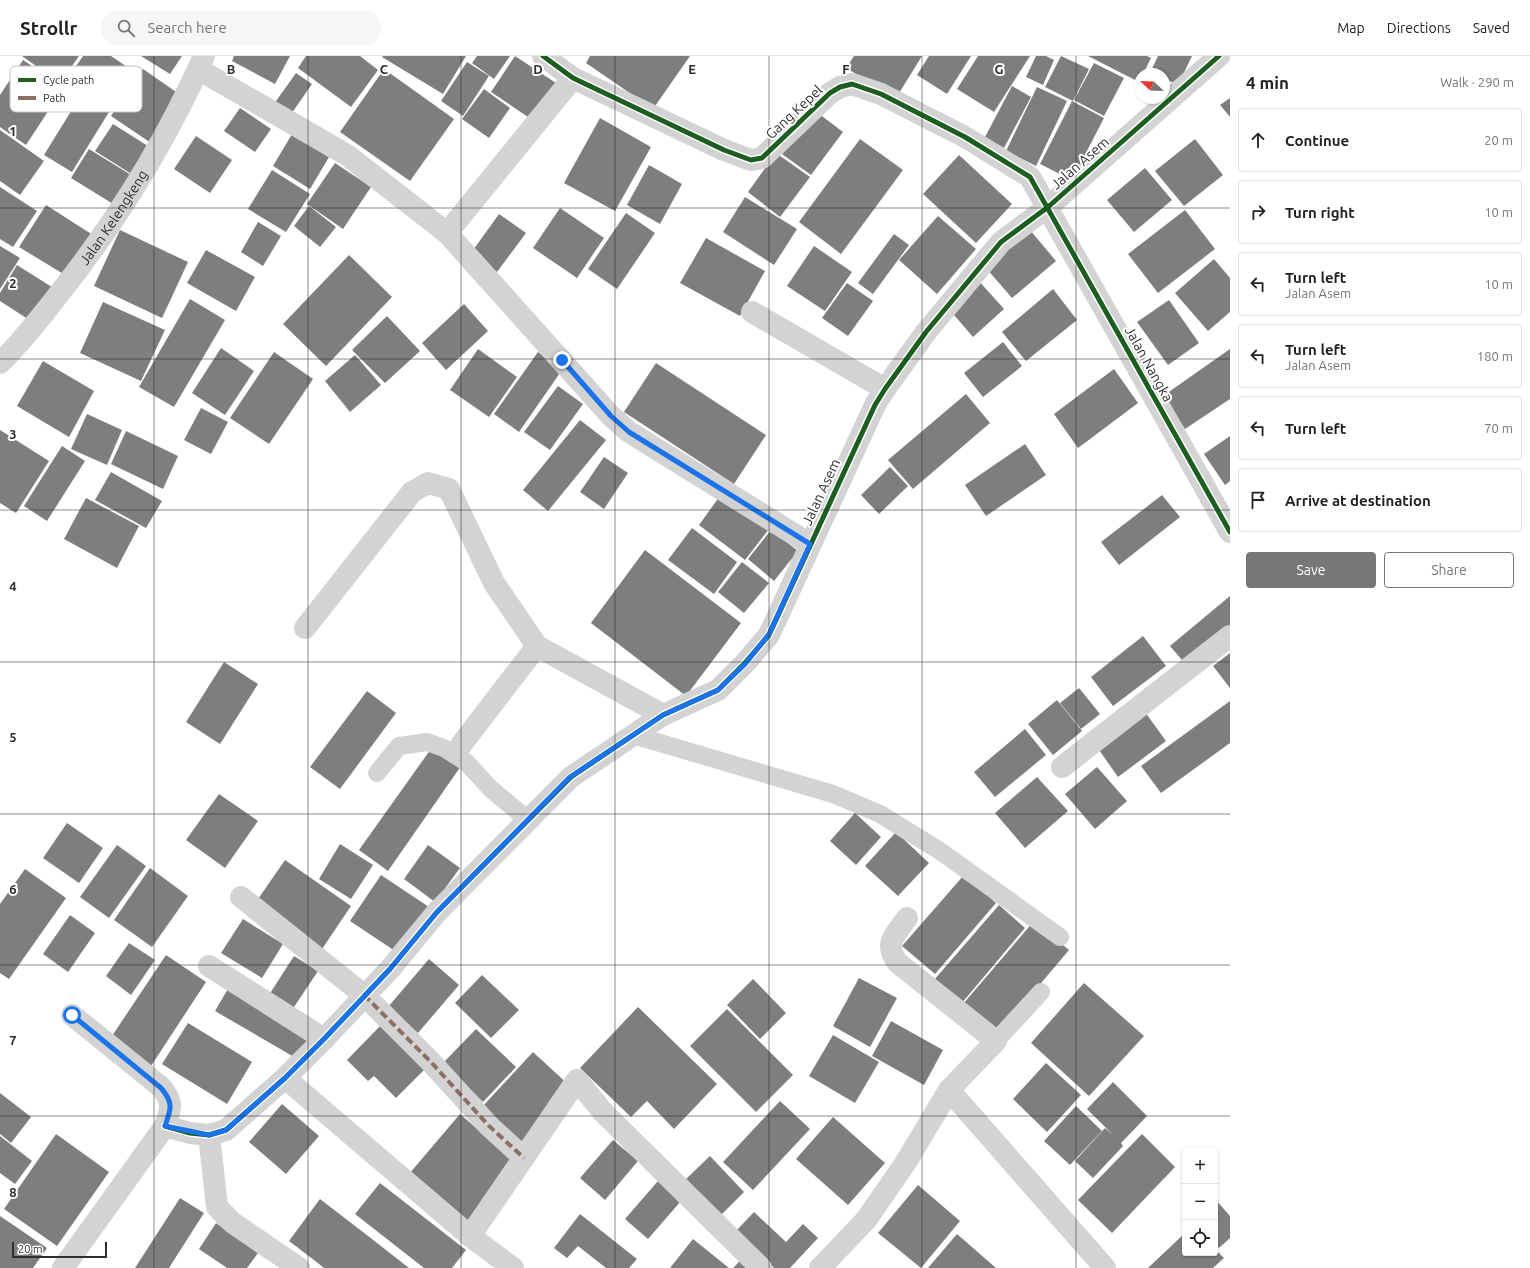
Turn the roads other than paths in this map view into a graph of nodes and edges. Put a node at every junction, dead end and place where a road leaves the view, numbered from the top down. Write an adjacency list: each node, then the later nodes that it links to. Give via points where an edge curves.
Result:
1 (543, 56): 4 (street, Gang Kepel)
2 (1219, 56): 5 (street, Jalan Asem)
3 (201, 62): 6 (street, via 347,155); 8 (street, Jalan Kelengkeng, via 138,183 95,249 18,345)
4 (573, 78): 5 (street, Gang Kepel, via 724,150 751,160 762,158 830,93 852,84 881,94 965,137 1030,177); 6 (street)
5 (1048, 208): 9 (street, Jalan Asem, via 1001,242 926,332); 10 (street, Jalan Nangka)
6 (447, 233): 11 (street, via 611,416 629,432)
7 (752, 312): 9 (street)
8 (0, 363)
9 (884, 389): 11 (street, Jalan Asem)
10 (1230, 532)
11 (810, 544): 15 (street, Jalan Asem, via 769,634 745,664 718,690)
12 (305, 628): 14 (street, via 412,492 428,483 449,489 494,583)
13 (1230, 636): 18 (street)
14 (537, 646): 15 (street); 17 (street)
15 (663, 715): 16 (street, Jalan Asem)
16 (633, 735): 20 (street, Jalan Asem, via 570,777); 23 (lane, via 833,794 880,814 940,851)
17 (461, 745)
18 (1062, 767)
19 (377, 773): 20 (lane, via 399,746 427,742 444,748 466,762 491,789)
20 (528, 820): 26 (street, Jalan Asem, via 437,912 390,969)
21 (241, 897): 26 (street)
22 (907, 918): 29 (street, via 890,945 890,951 898,963)
23 (1060, 937)
24 (209, 966): 28 (street)
25 (1041, 992): 29 (lane)
26 (364, 995): 28 (street, Jalan Asem); 34 (street, via 430,1061 488,1126)
27 (72, 1015): 32 (street, via 168,1096 171,1108)
28 (324, 1039): 30 (street, Jalan Asem)
29 (996, 1042): 31 (street)
30 (285, 1078): 33 (street, Jalan Asem, via 226,1130); 35 (street)
31 (949, 1090): 36 (street, via 906,1162 866,1220); 41 (street)
32 (165, 1126): 33 (street); 37 (street)
33 (209, 1135): 38 (street, via 217,1207 233,1223)
34 (524, 1158): 35 (street); 40 (street, via 577,1080 603,1112)
35 (470, 1236): 39 (street)
36 (823, 1267)
37 (63, 1268)
38 (299, 1268)
39 (513, 1268)
40 (761, 1268)
41 (1104, 1268)

